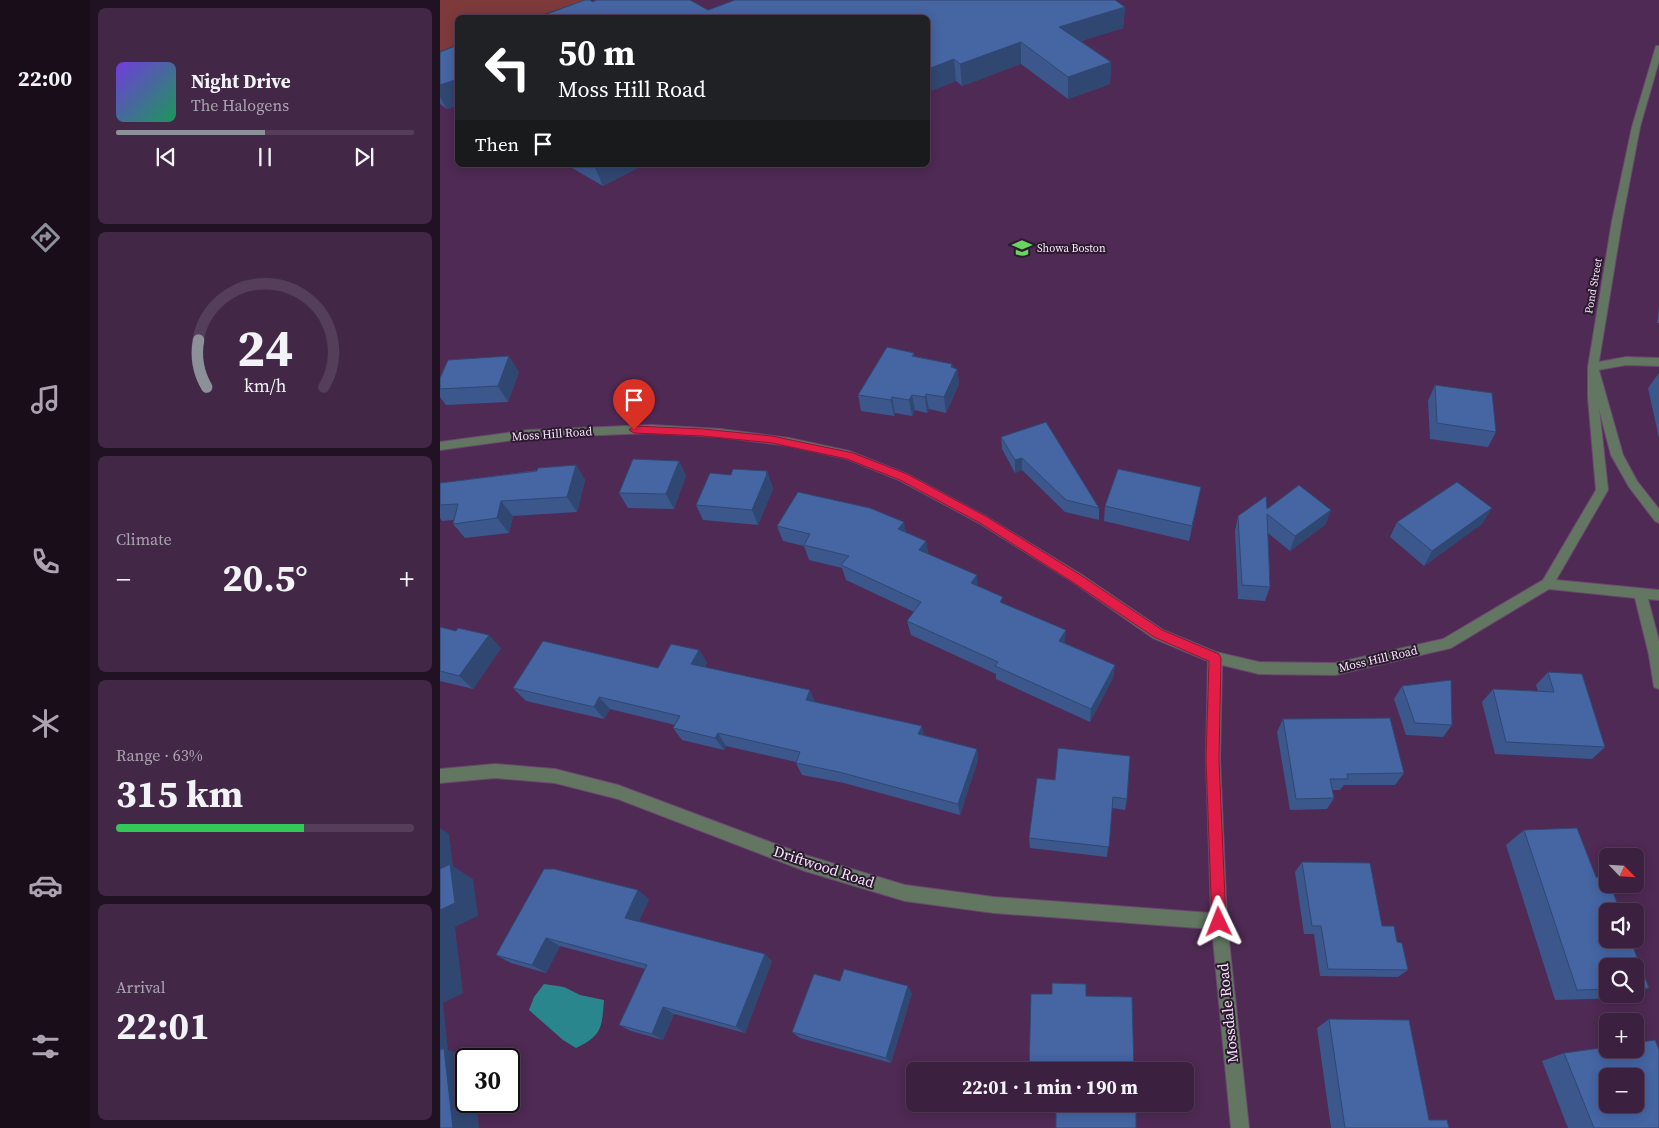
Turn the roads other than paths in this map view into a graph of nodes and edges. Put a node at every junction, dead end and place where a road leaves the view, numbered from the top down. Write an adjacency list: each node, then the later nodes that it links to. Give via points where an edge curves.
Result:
1 (1659, 48): 3 (street, Pond Street, via 1636,127)
2 (1659, 362): 3 (street, via 1626,361)
3 (1593, 367): 5 (street, Pond Street, via 1617,455); 6 (street, Moss Hill Road, via 1602,490)
4 (440, 446): 9 (street, Moss Hill Road, via 528,434 652,429 789,442 849,455 903,477 984,520 1158,634)
5 (1659, 518)
6 (1547, 584): 7 (street); 9 (street, Moss Hill Road, via 1446,644 1335,669 1259,668)
7 (1640, 593): 8 (street); 10 (street, via 1656,655)
8 (1659, 595)
9 (1215, 658): 12 (street, Mossdale Road, via 1213,759)
10 (1659, 683)
11 (440, 776): 12 (street, Driftwood Road, via 496,771 555,776 618,792 805,863 905,893 994,905)
12 (1219, 922): 13 (street, Mossdale Road)
13 (1240, 1128)

